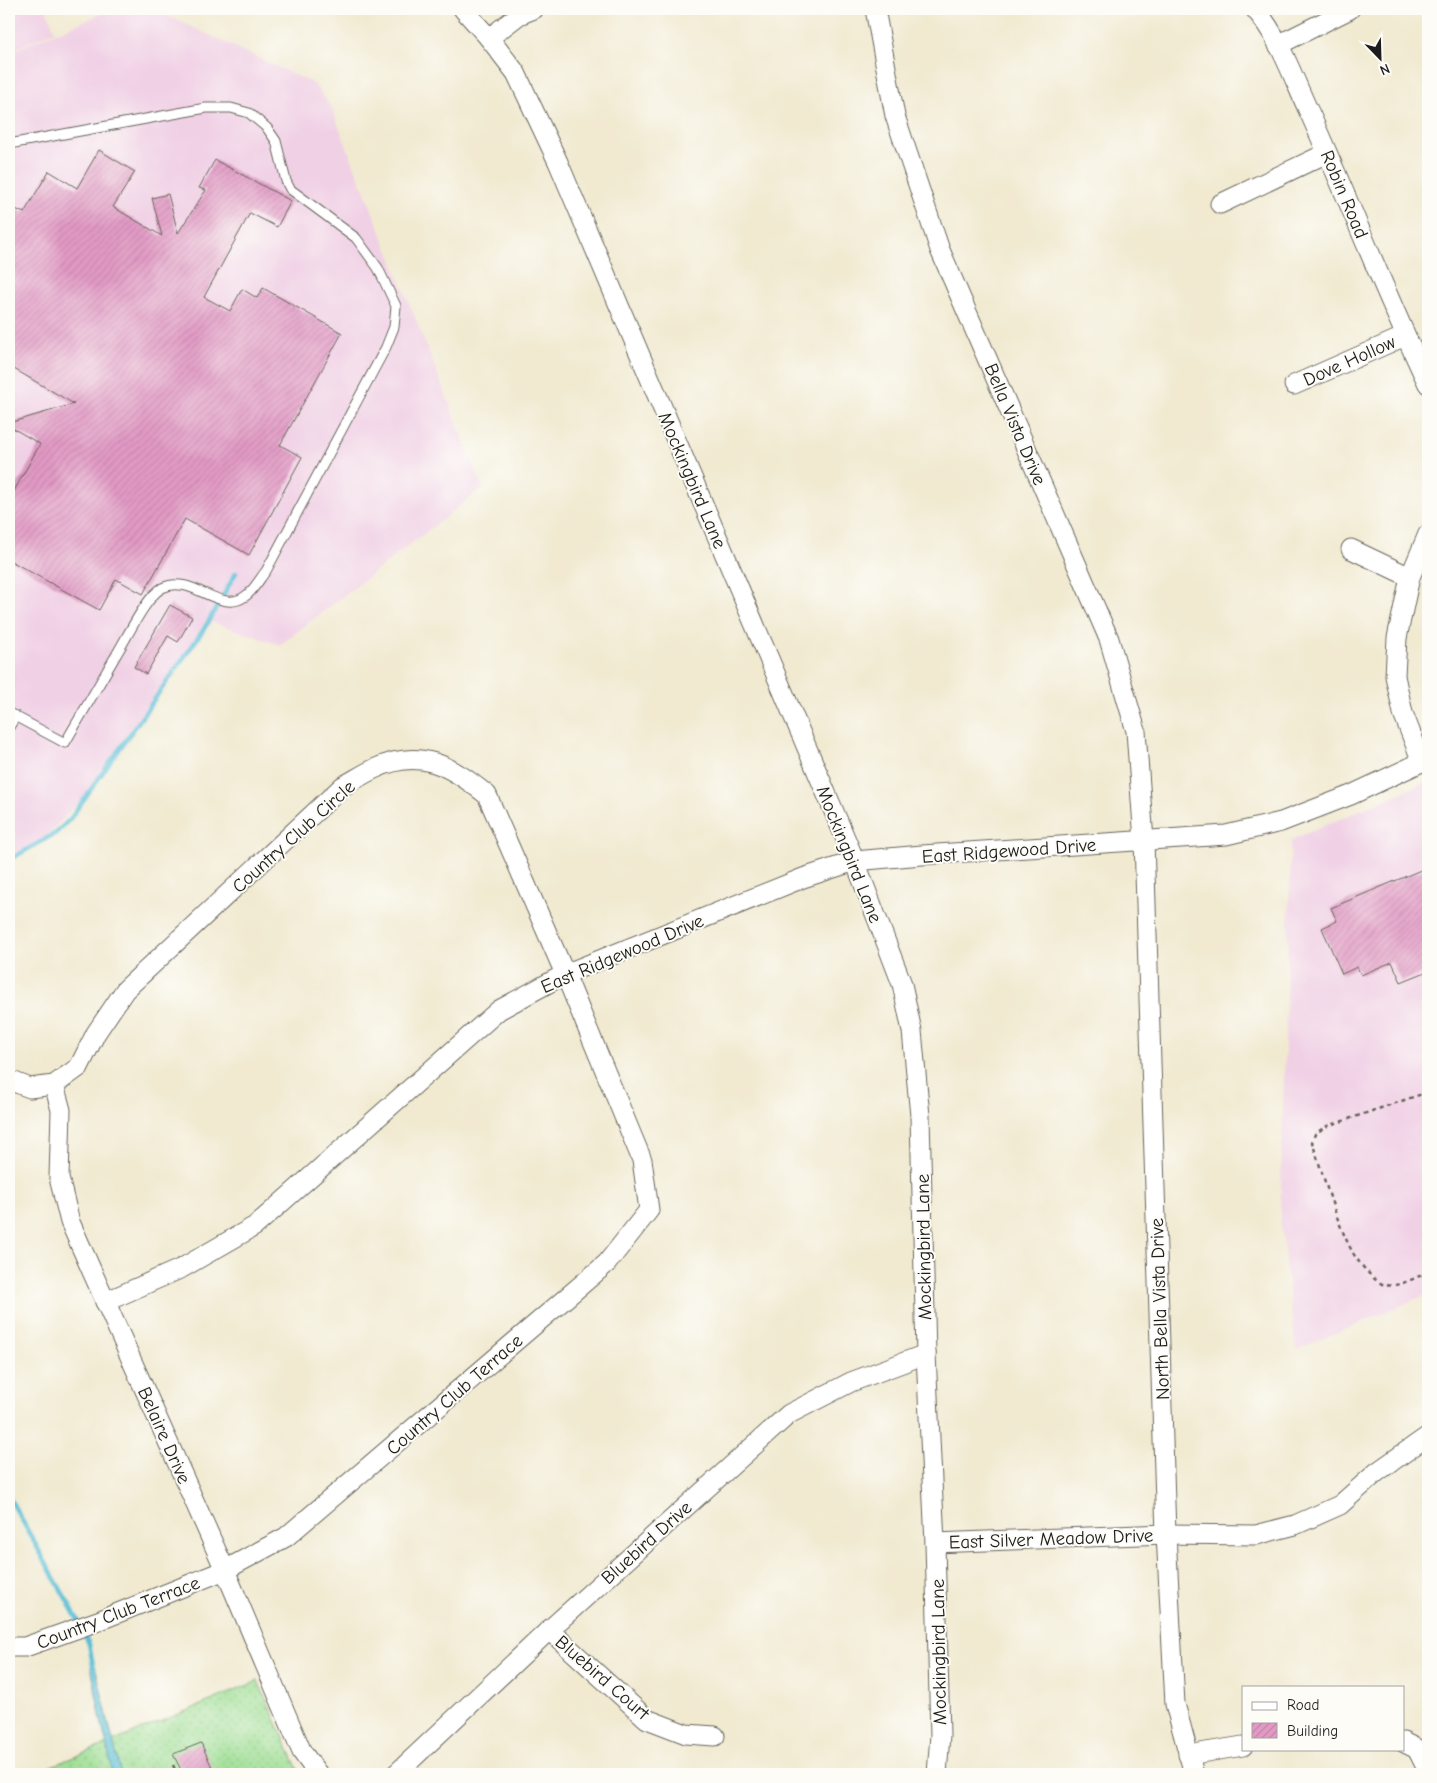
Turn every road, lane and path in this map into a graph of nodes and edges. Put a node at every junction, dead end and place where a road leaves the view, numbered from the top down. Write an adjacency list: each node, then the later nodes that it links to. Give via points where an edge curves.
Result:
1 (463, 9): 6 (street, Mockingbird Lane)
2 (534, 9): 6 (street, via 519,15)
3 (875, 9): 20 (street, Bella Vista Drive, via 895,116 940,250 1109,639 1136,731)
4 (1255, 9): 7 (street, Robin Road)
5 (1350, 9): 7 (street)
6 (489, 38): 21 (street, Mockingbird Lane, via 516,74 558,162)
7 (1278, 45): 9 (street, Robin Road)
8 (9, 144): 17 (lane, via 206,108 249,112 276,141 290,189 356,238 378,268 396,306 394,327 386,347 266,570 246,597 226,602 185,585 172,584 159,589 143,609 65,743)
9 (1327, 153): 10 (street); 11 (street, Robin Road)
10 (1220, 204)
11 (1405, 336): 12 (street, Robin Road); 13 (street, Dove Hollow)
12 (1428, 384)
13 (1294, 385)
14 (1428, 534): 16 (street)
15 (1352, 549): 16 (street)
16 (1410, 576): 19 (street, via 1397,638 1395,676 1403,713)
17 (12, 714): 18 (lane)
18 (9, 727)
19 (1425, 760): 20 (street, East Ridgewood Drive, via 1351,795 1281,822 1226,835)
20 (1144, 841): 21 (street, East Ridgewood Drive); 30 (street, North Bella Vista Drive)
21 (855, 861): 22 (street, East Ridgewood Drive, via 804,878); 28 (street, Mockingbird Lane, via 902,984 912,1031 920,1116)
22 (565, 974): 24 (street, Country Club Circle, via 488,795 464,776 433,761 399,760 343,786 125,990 96,1033 79,1067); 27 (street, East Ridgewood Drive, via 499,1010 255,1226 182,1268); 32 (street, Country Club Terrace, via 642,1160 649,1210 607,1263 294,1531)
23 (9, 1080): 24 (street, Country Club Circle, via 30,1088)
24 (54, 1085): 27 (street, Belaire Drive, via 62,1110 59,1178 70,1222)
25 (1428, 1092): 26 (path, via 1325,1127 1315,1134 1312,1142 1353,1254 1370,1276 1384,1285 1400,1284)
26 (1428, 1272)
27 (105, 1302): 32 (street, Belaire Drive)
28 (926, 1354): 31 (street, Mockingbird Lane); 33 (street, Bluebird Drive, via 851,1382 789,1414)
29 (1428, 1436): 30 (street, East Silver Meadow Drive, via 1378,1472 1340,1505 1295,1525 1256,1535)
30 (1166, 1534): 31 (street, East Silver Meadow Drive); 38 (street, North Bella Vista Drive, via 1175,1704)
31 (935, 1543): 44 (street, Mockingbird Lane, via 940,1735)
32 (225, 1570): 34 (street, Country Club Terrace, via 70,1631 25,1647); 42 (street, Belaire Drive, via 302,1752)
33 (549, 1630): 35 (street, Bluebird Court, via 647,1719 686,1734); 43 (street, Bluebird Drive)
34 (9, 1647)
35 (715, 1736)
36 (1404, 1743): 40 (street, via 1416,1750)
37 (1242, 1746): 38 (street)
38 (1188, 1755): 45 (street, North Bella Vista Drive)
39 (173, 1764): 41 (path)
40 (1428, 1771)
41 (177, 1774)
42 (318, 1774)
43 (396, 1774)
44 (937, 1774)
45 (1194, 1774)

